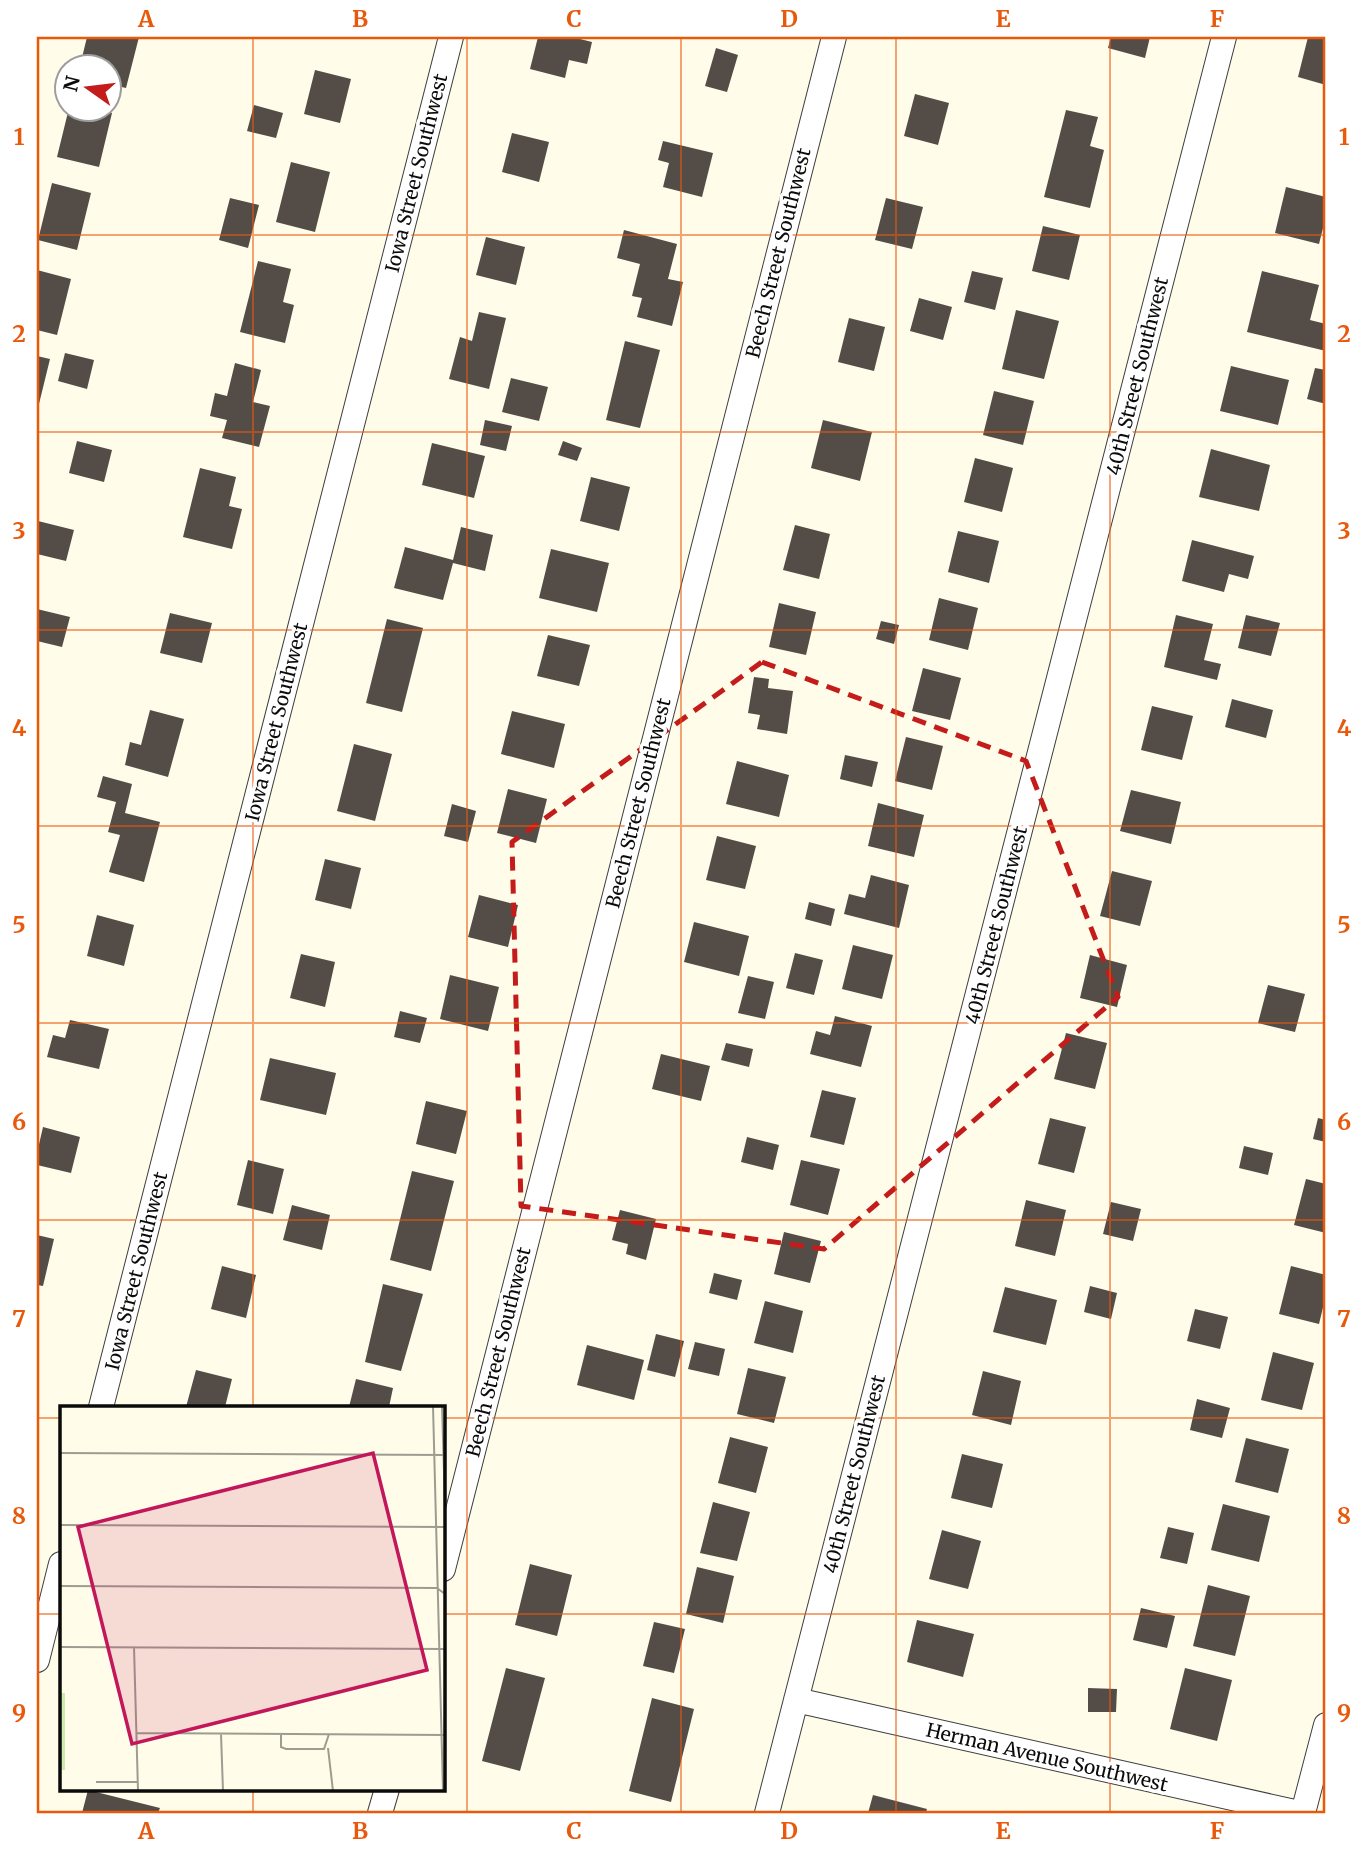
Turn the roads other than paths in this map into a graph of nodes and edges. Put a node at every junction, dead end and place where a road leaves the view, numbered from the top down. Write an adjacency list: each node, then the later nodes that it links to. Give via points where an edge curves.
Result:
1 (451, 37): 4 (street, Iowa Street Southwest)
2 (834, 37): 5 (street, Beech Street Southwest)
3 (1224, 37): 8 (street, 40th Street Southwest)
4 (101, 1406)
5 (444, 1565)
6 (60, 1568): 7 (street)
7 (37, 1660)
8 (796, 1700): 12 (street, 40th Street Southwest); 13 (street, Herman Avenue Southwest)
9 (1326, 1724): 13 (street)
10 (387, 1790): 11 (street)
11 (380, 1813)
12 (767, 1813)
13 (1301, 1813)

